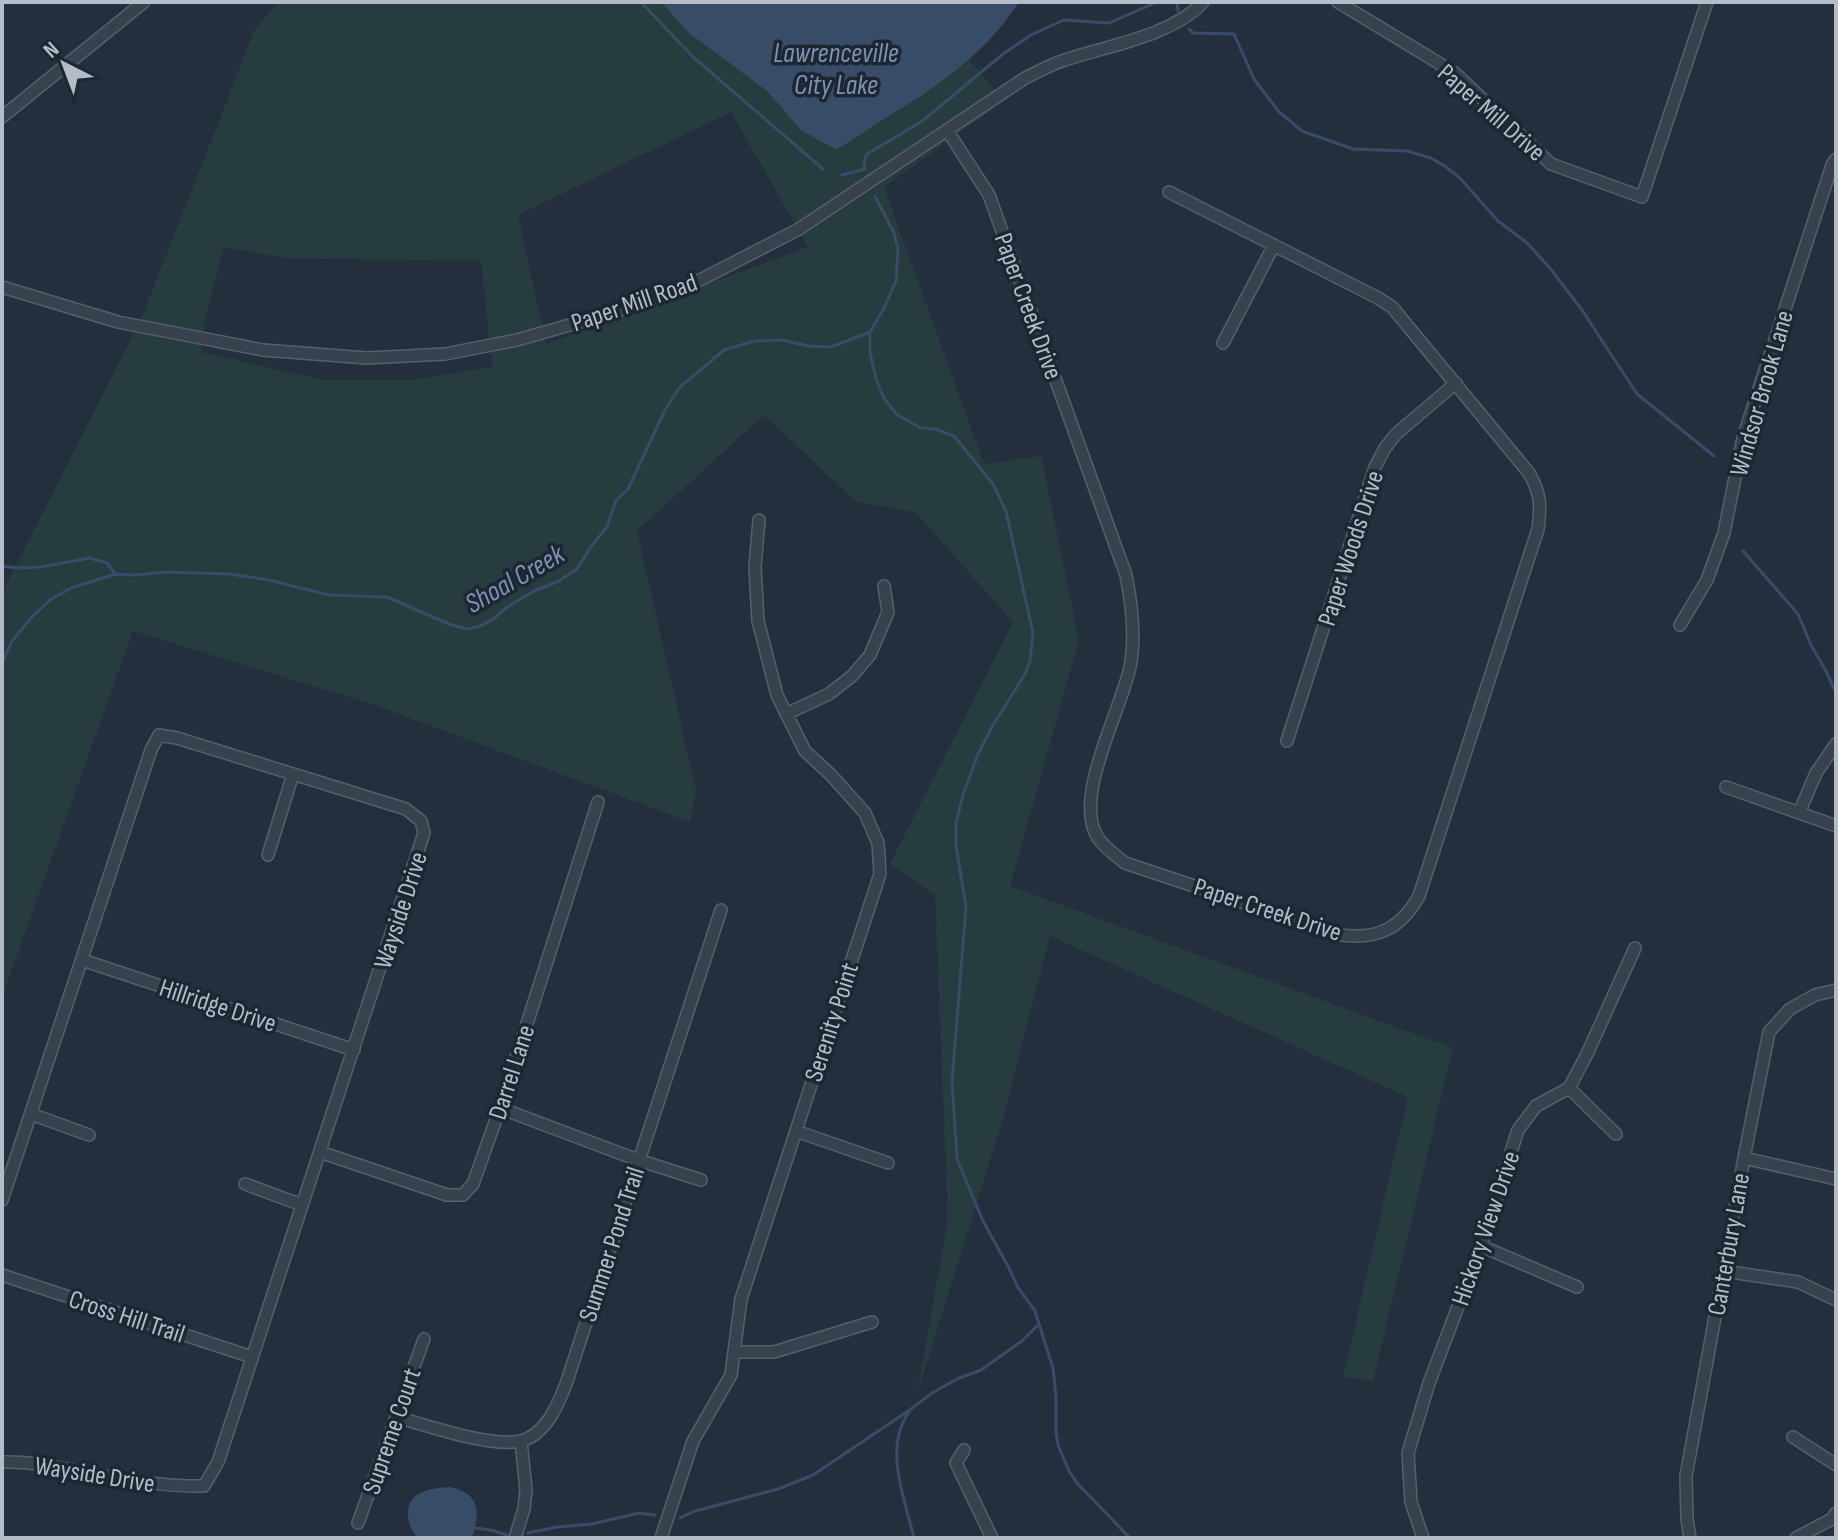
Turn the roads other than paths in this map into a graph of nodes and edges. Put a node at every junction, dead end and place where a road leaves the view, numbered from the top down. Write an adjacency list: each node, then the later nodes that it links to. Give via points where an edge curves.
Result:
1 (144, 2): 5 (street)
2 (1203, 2): 6 (street, Paper Mill Road, via 1186,18 1152,33 1060,61 1025,78)
3 (1338, 2): 4 (street, Paper Mill Drive, via 1455,73 1551,164 1642,197)
4 (1707, 2)
5 (2, 117)
6 (947, 130): 10 (street, Paper Mill Road, via 799,229 702,279 615,312 445,354 367,358 263,350 118,322); 12 (street, Paper Creek Drive, via 989,195 1126,575 1133,608 1130,666 1091,791 1090,818 1097,837 1125,863 1341,935 1378,934 1410,912 1541,507 1529,473)
7 (1836, 159): 15 (street, Windsor Brook Lane, via 1743,438 1724,533 1707,580)
8 (1169, 192): 9 (street, Paper Creek Drive)
9 (1274, 245): 11 (street); 12 (street, Paper Creek Drive, via 1392,307)
10 (2, 287)
11 (1223, 343)
12 (1456, 383): 17 (street, Paper Woods Drive, via 1396,434 1375,467)
13 (759, 520): 16 (street, Serenity Point, via 758,621)
14 (884, 586): 16 (street, via 888,612 870,655 829,694)
15 (1680, 625)
16 (786, 714): 33 (street, Serenity Point, via 805,751 865,813 878,843 880,874)
17 (1287, 741)
18 (1836, 744): 22 (street)
19 (293, 774): 24 (street); 27 (street, Wayside Drive, via 159,735); 29 (street, Wayside Drive, via 406,809 421,821 424,833)
20 (1726, 787): 22 (street)
21 (598, 802): 31 (street, Darrel Lane)
22 (1799, 813): 23 (street)
23 (1836, 826)
24 (268, 855)
25 (721, 910): 38 (street, Summer Pond Trail)
26 (1635, 948): 30 (street)
27 (82, 960): 29 (street, Hillridge Drive); 32 (street, Wayside Drive)
28 (1836, 990): 37 (street, Canterbury Lane, via 1790,1009 1769,1032)
29 (354, 1050): 36 (street, Wayside Drive)
30 (1569, 1088): 34 (street); 45 (street, Hickory View Drive, via 1536,1106 1518,1130)
31 (500, 1108): 36 (street, Darrel Lane, via 473,1184 463,1195 447,1195); 38 (street)
32 (31, 1114): 35 (street); 43 (street, Wayside Drive)
33 (796, 1131): 39 (street); 52 (street, Serenity Point, via 741,1299)
34 (1616, 1134)
35 (89, 1135)
36 (320, 1152): 44 (street, Wayside Drive)
37 (1744, 1158): 40 (street); 46 (street, Canterbury Lane)
38 (638, 1160): 41 (street); 56 (street, Summer Pond Trail, via 560,1400 537,1432)
39 (888, 1163)
40 (1836, 1179)
41 (701, 1180)
42 (245, 1184): 44 (street)
43 (2, 1200)
44 (302, 1205): 53 (street, Wayside Drive)
45 (1481, 1246): 48 (street); 65 (street, Hickory View Drive, via 1408,1453 1411,1502)
46 (1724, 1271): 49 (street, via 1798,1282); 66 (street, Canterbury Lane, via 1686,1476)
47 (2, 1275): 53 (street, Cross Hill Trail)
48 (1577, 1287)
49 (1836, 1300)
50 (872, 1322): 52 (street, via 774,1352)
51 (424, 1339): 54 (street, Supreme Court)
52 (734, 1352): 63 (street, Serenity Point, via 731,1375 693,1441)
53 (252, 1357): 58 (street, Wayside Drive, via 218,1462 204,1486)
54 (396, 1417): 56 (street, via 495,1441); 61 (street, Supreme Court)
55 (1793, 1437): 59 (street)
56 (521, 1441): 62 (street, via 526,1490)
57 (964, 1450): 64 (street, via 956,1463)
58 (2, 1462)
59 (1836, 1465)
60 (1836, 1513): 67 (street)
61 (358, 1523)
62 (515, 1538)
63 (661, 1538)
64 (992, 1538)
65 (1423, 1538)
66 (1690, 1538)
67 (1796, 1538)

